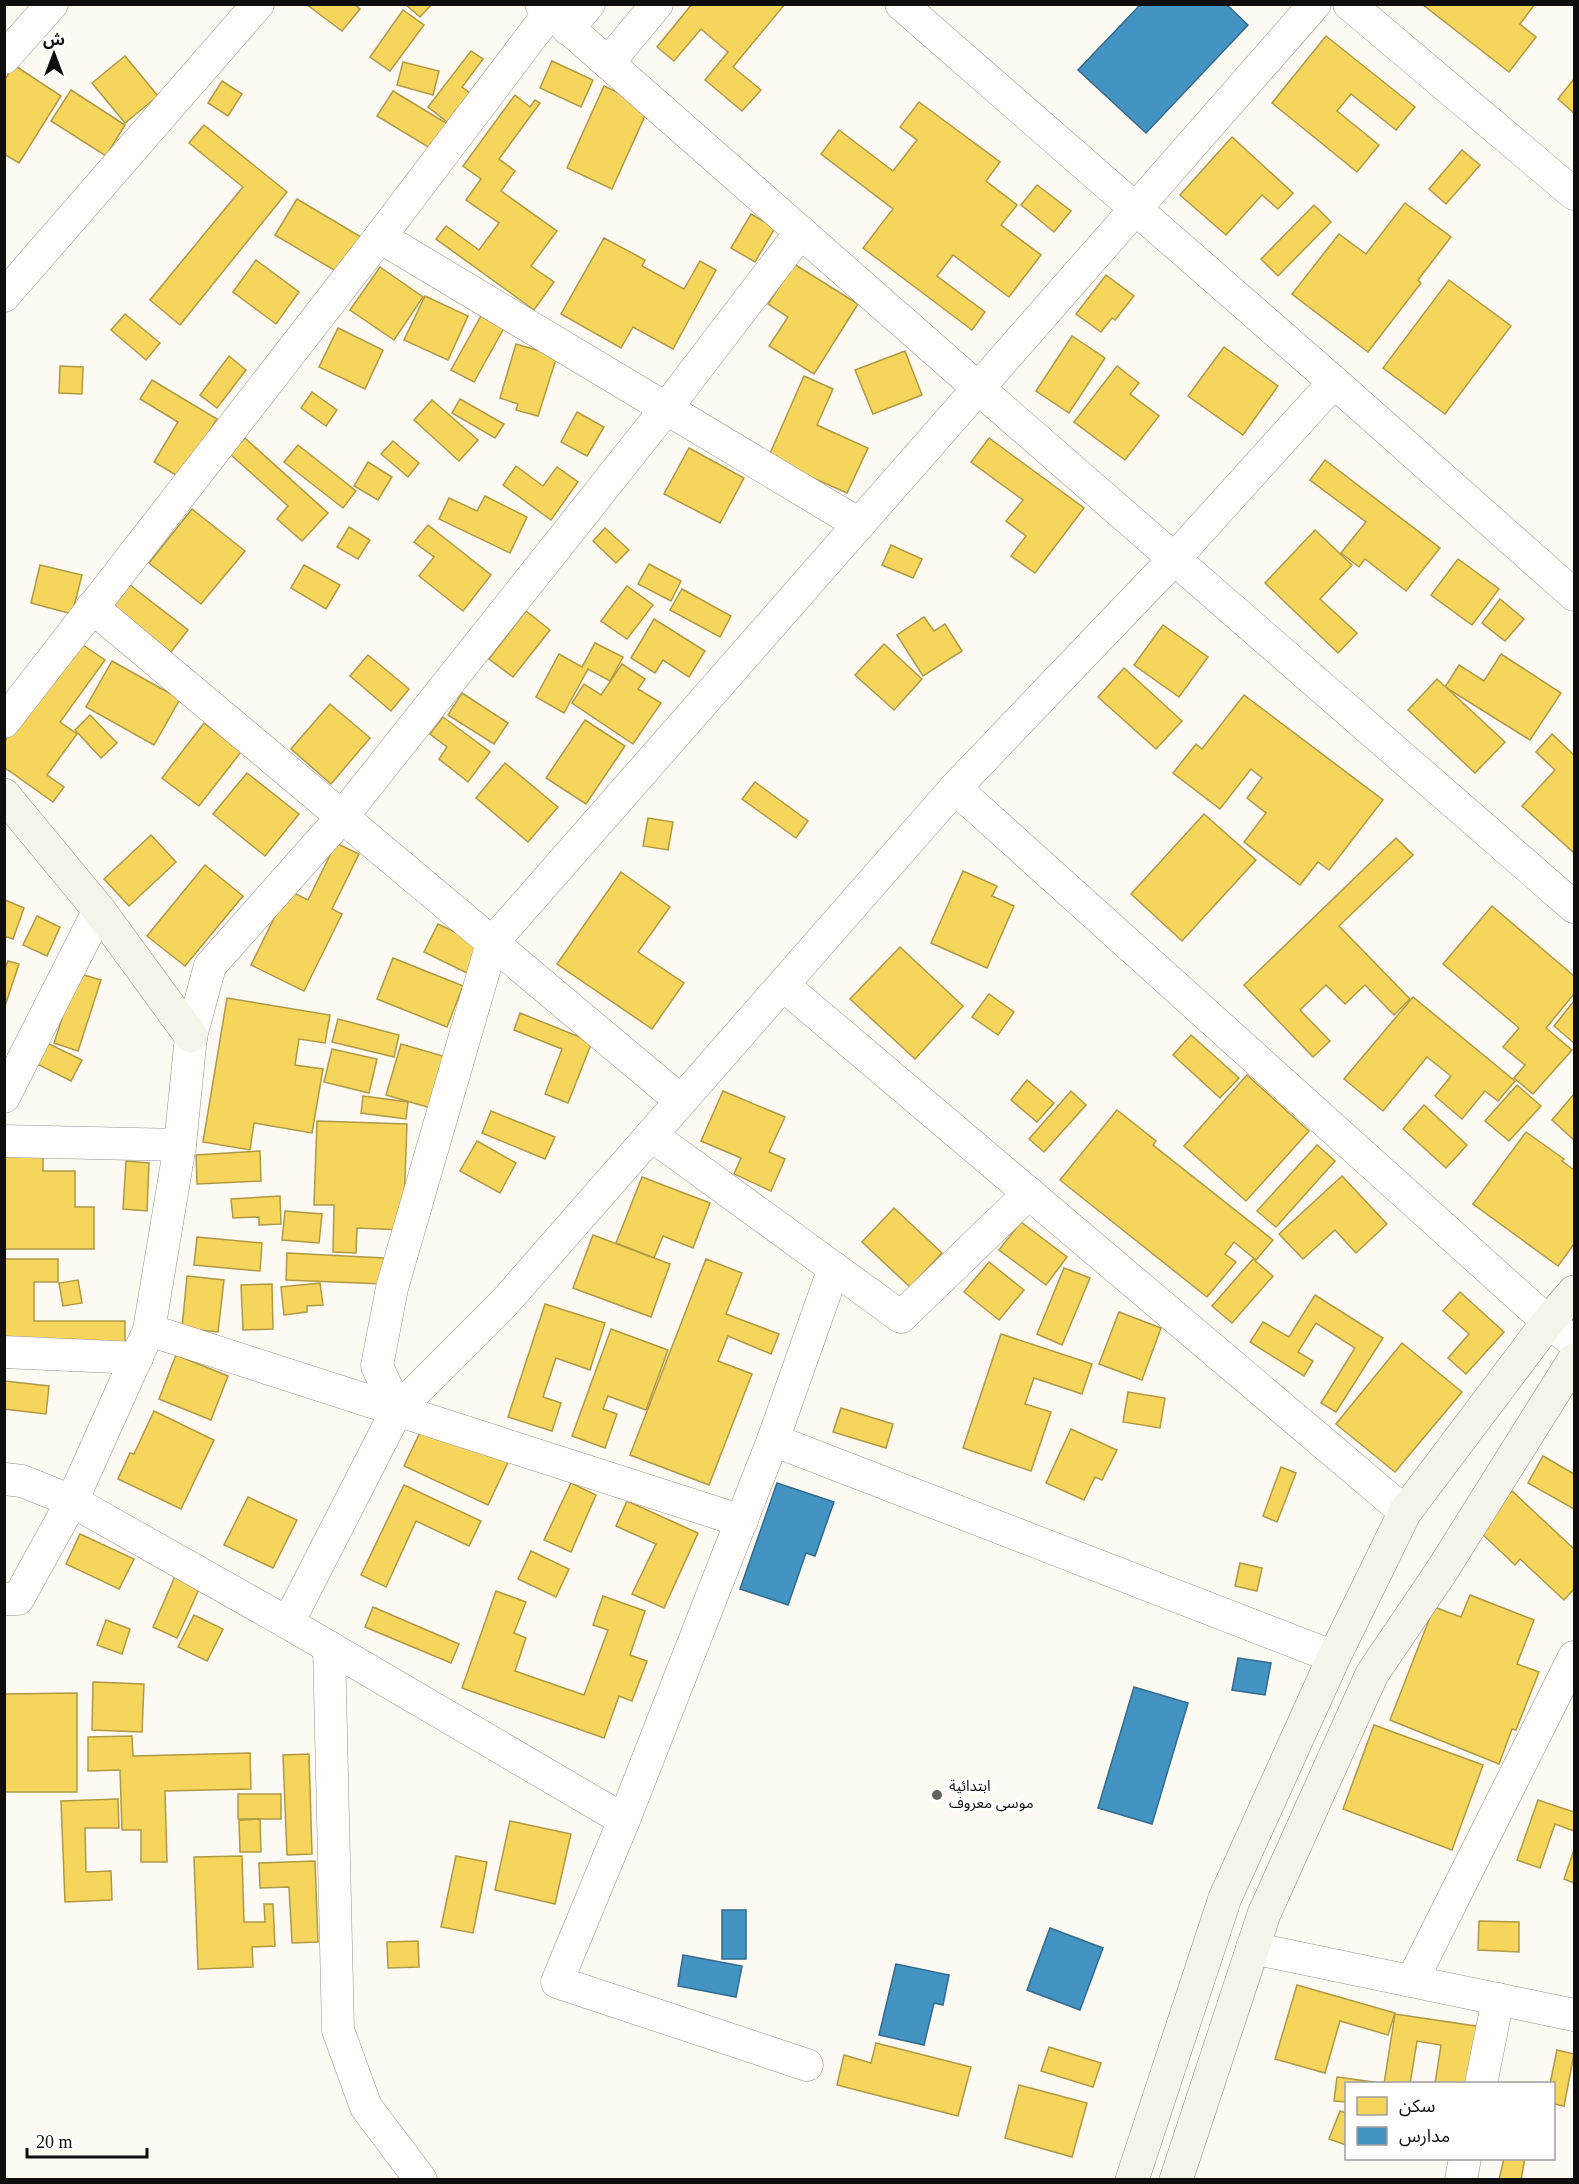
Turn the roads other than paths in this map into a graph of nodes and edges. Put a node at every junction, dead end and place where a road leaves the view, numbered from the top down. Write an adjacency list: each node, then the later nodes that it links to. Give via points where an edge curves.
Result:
1 (52, 4): 9 (street)
2 (258, 4): 15 (street)
3 (589, 4): 8 (street)
4 (657, 4): 10 (street)
5 (901, 4): 12 (street)
6 (1315, 4): 12 (street)
7 (1349, 4): 11 (street)
8 (553, 15): 10 (street); 14 (street)
9 (4, 58)
10 (608, 63): 13 (street)
11 (1575, 194)
12 (1136, 208): 16 (street); 17 (street)
13 (801, 232): 17 (street); 18 (street)
14 (380, 237): 18 (street); 22 (street)
15 (4, 296)
16 (1334, 382): 20 (street); 21 (street)
17 (978, 388): 19 (street); 20 (street)
18 (665, 410): 19 (street); 26 (street)
19 (859, 524): 29 (street)
20 (1174, 558): 24 (street); 27 (street)
21 (1575, 594)
22 (92, 607): 23 (street); 26 (street)
23 (4, 722)
24 (955, 788): 30 (street); 40 (street)
25 (4, 795): 28 (street)
26 (342, 817): 29 (street); 31 (street, via 210,966)
27 (1575, 907)
28 (99, 910): 31 (street); 32 (street)
29 (492, 943): 33 (street); 46 (street, via 392,1288 377,1366)
30 (783, 985): 33 (street); 37 (street)
31 (191, 1036): 36 (street)
32 (4, 1096)
33 (681, 1101): 34 (street)
34 (651, 1135): 38 (street); 46 (street, via 505,1302)
35 (4, 1141): 36 (street)
36 (180, 1145): 41 (street)
37 (1029, 1193): 38 (street, via 901,1317); 50 (street)
38 (834, 1268): 47 (street)
39 (1575, 1292): 40 (street)
40 (1548, 1322): 42 (street); 50 (street)
41 (149, 1330): 44 (street); 46 (street)
42 (1575, 1342)
43 (4, 1352): 44 (street)
44 (136, 1358): 49 (street)
45 (1575, 1360): 58 (street, via 1372,1674)
46 (397, 1410): 51 (street); 53 (street)
47 (773, 1440): 51 (street); 55 (street)
48 (4, 1479): 49 (street, via 22,1481)
49 (72, 1502): 52 (street, via 18,1599); 53 (street)
50 (1405, 1512): 55 (street)
51 (742, 1521): 57 (street)
52 (4, 1599)
53 (288, 1623): 54 (street)
54 (329, 1647): 57 (street); 66 (street, via 338,2030 366,2107)
55 (1334, 1657): 65 (street, via 1225,1898)
56 (1575, 1657): 59 (street)
57 (624, 1820): 62 (street, via 557,1982)
58 (1252, 1948): 59 (street); 67 (street)
59 (1412, 1982): 60 (street)
60 (1498, 1999): 61 (street); 63 (street)
61 (1575, 2014)
62 (807, 2065)
63 (1481, 2082)
64 (1465, 2160): 68 (street)
65 (1138, 2178)
66 (421, 2180)
67 (1176, 2180)
68 (1461, 2180)

